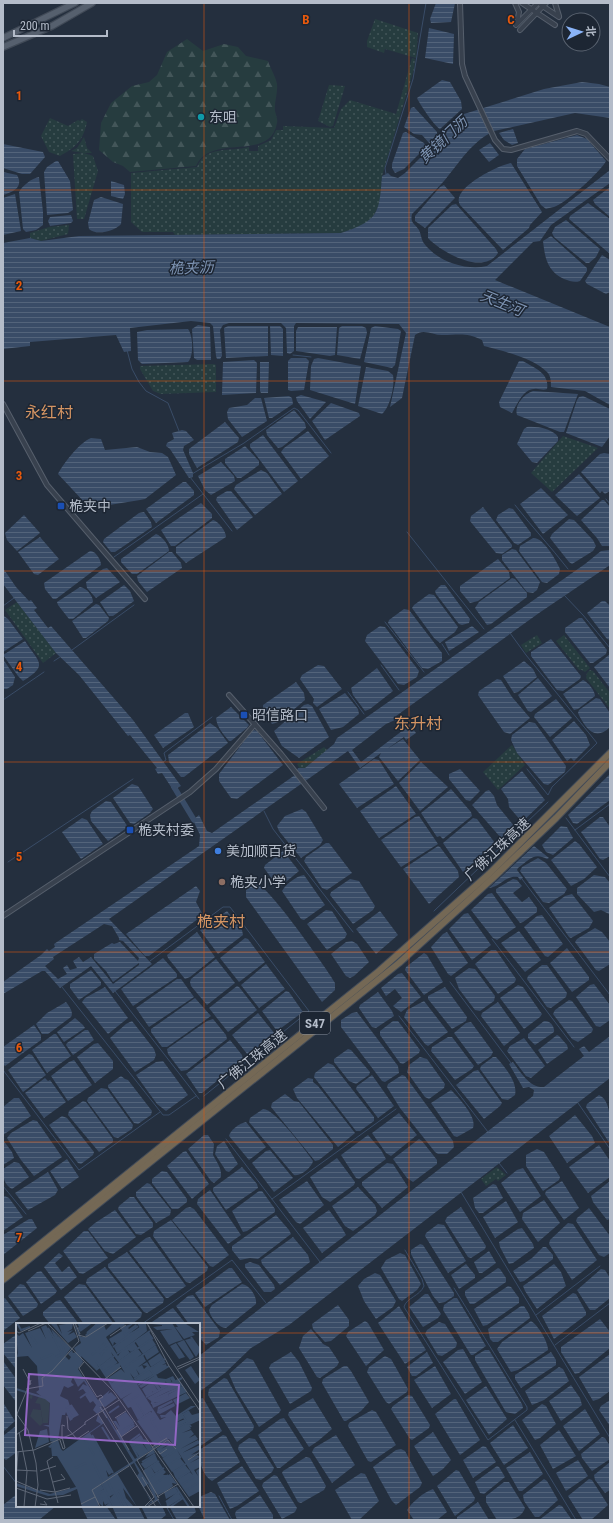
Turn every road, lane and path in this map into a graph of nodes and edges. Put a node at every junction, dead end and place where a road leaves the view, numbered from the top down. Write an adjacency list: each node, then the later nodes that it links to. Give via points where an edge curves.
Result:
1 (75, 3): 13 (main road)
2 (92, 3): 14 (main road, via 52,26)
3 (460, 3): 15 (street, via 463,70 490,133 500,147 507,150 573,131 582,132 590,137)
4 (515, 3): 9 (street, via 519,12 516,25)
5 (522, 3): 9 (street)
6 (538, 3): 8 (street); 9 (street)
7 (555, 3): 8 (street, via 559,17)
8 (545, 5): 10 (street)
9 (532, 9): 10 (street)
10 (537, 12): 11 (street); 12 (street)
11 (554, 24)
12 (520, 30)
13 (3, 38)
14 (3, 47)
15 (610, 159)
16 (3, 404): 17 (street, via 47,485)
17 (145, 599)
18 (229, 695): 19 (street)
19 (255, 724): 22 (street); 23 (street, via 216,769 190,792)
20 (610, 753): 24 (highway, 广佛江珠高速 / S47, via 489,874 379,971)
21 (610, 762): 25 (highway, 广佛江珠高速 / S47, via 556,818 399,963)
22 (324, 808)
23 (3, 916)
24 (3, 1274)
25 (3, 1280)

